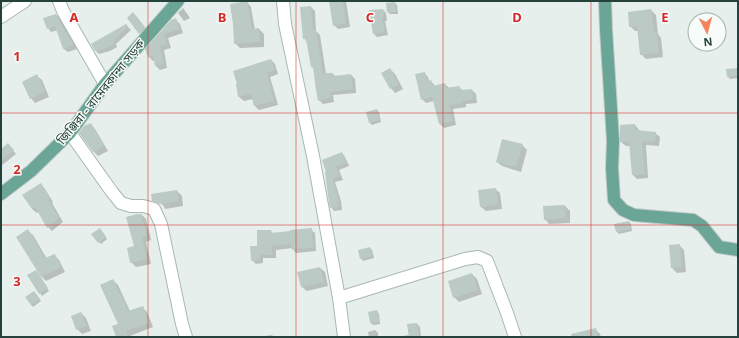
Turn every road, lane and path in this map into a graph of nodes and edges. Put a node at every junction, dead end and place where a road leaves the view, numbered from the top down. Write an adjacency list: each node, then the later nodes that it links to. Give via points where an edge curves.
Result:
1 (26, 1): 6 (street)
2 (59, 1): 7 (street)
3 (178, 1): 7 (main road, জিঞ্জিরা - রামেরকান্দা সড়ক)
4 (283, 1): 11 (street, via 285,24)
5 (605, 1): 10 (main road, via 614,200 623,210 634,215 693,220 702,226 720,247)
6 (1, 17)
7 (105, 84): 8 (main road, জিঞ্জিরা - রামেরকান্দা সড়ক)
8 (70, 133): 9 (main road, জিঞ্জিরা - রামেরকান্দা সড়ক, via 31,171); 12 (street, via 122,203 154,210 161,224)
9 (1, 194)
10 (738, 250)
11 (339, 298): 13 (street); 14 (street, via 478,258 488,261)
12 (186, 337)
13 (344, 337)
14 (515, 337)

